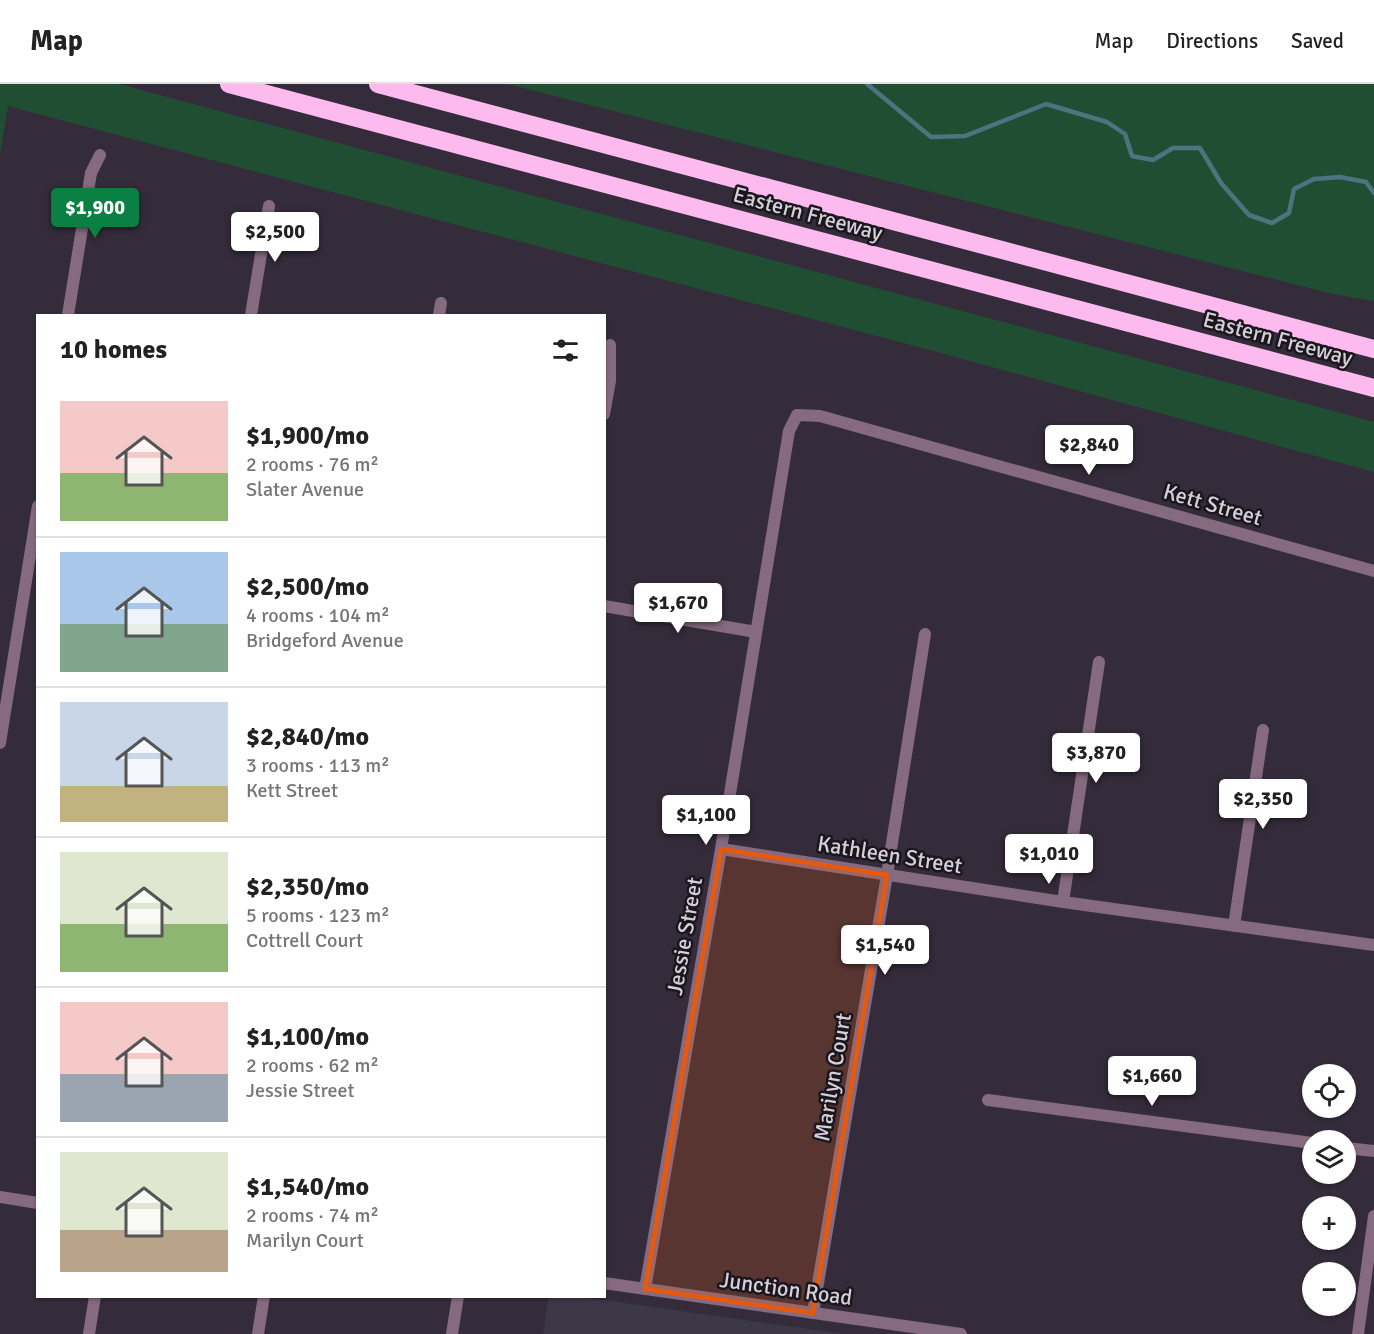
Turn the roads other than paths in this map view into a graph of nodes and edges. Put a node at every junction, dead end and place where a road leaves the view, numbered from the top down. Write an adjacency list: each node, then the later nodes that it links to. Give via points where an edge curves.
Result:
1 (229, 84): 9 (highway, Eastern Freeway)
2 (378, 84): 8 (highway, Eastern Freeway)
3 (100, 155): 5 (street, via 91,173)
4 (269, 206): 6 (street)
5 (68, 314)
6 (251, 314)
7 (610, 345): 10 (street)
8 (1374, 350)
9 (1374, 388)
10 (606, 403)
11 (798, 415): 13 (street, Kett Street, via 820,416); 15 (street, Jessie Street, via 789,431)
12 (36, 519): 19 (street)
13 (1374, 572)
14 (606, 606): 15 (street)
15 (756, 632): 20 (street, Jessie Street)
16 (925, 634): 21 (street, Marilyn Court)
17 (1099, 662): 22 (street)
18 (1263, 730): 23 (street)
19 (0, 743)
20 (721, 849): 21 (street, Kathleen Street); 33 (street, Jessie Street)
21 (887, 875): 22 (street, Kathleen Street); 37 (street, Marilyn Court)
22 (1063, 902): 23 (street, Kathleen Street)
23 (1234, 926): 24 (street, Kathleen Street)
24 (1374, 945)
25 (988, 1100): 26 (street)
26 (1302, 1142)
27 (1356, 1149): 28 (street)
28 (1374, 1151)
29 (0, 1197): 30 (street)
30 (36, 1203)
31 (1374, 1216): 42 (street)
32 (606, 1283): 33 (street, Junction Road)
33 (645, 1289): 37 (street, Junction Road)
34 (95, 1298): 38 (street)
35 (264, 1298): 39 (street)
36 (458, 1298): 40 (street)
37 (813, 1313): 41 (street, Junction Road)
38 (89, 1334)
39 (258, 1334)
40 (452, 1334)
41 (961, 1334)
42 (1358, 1334)

